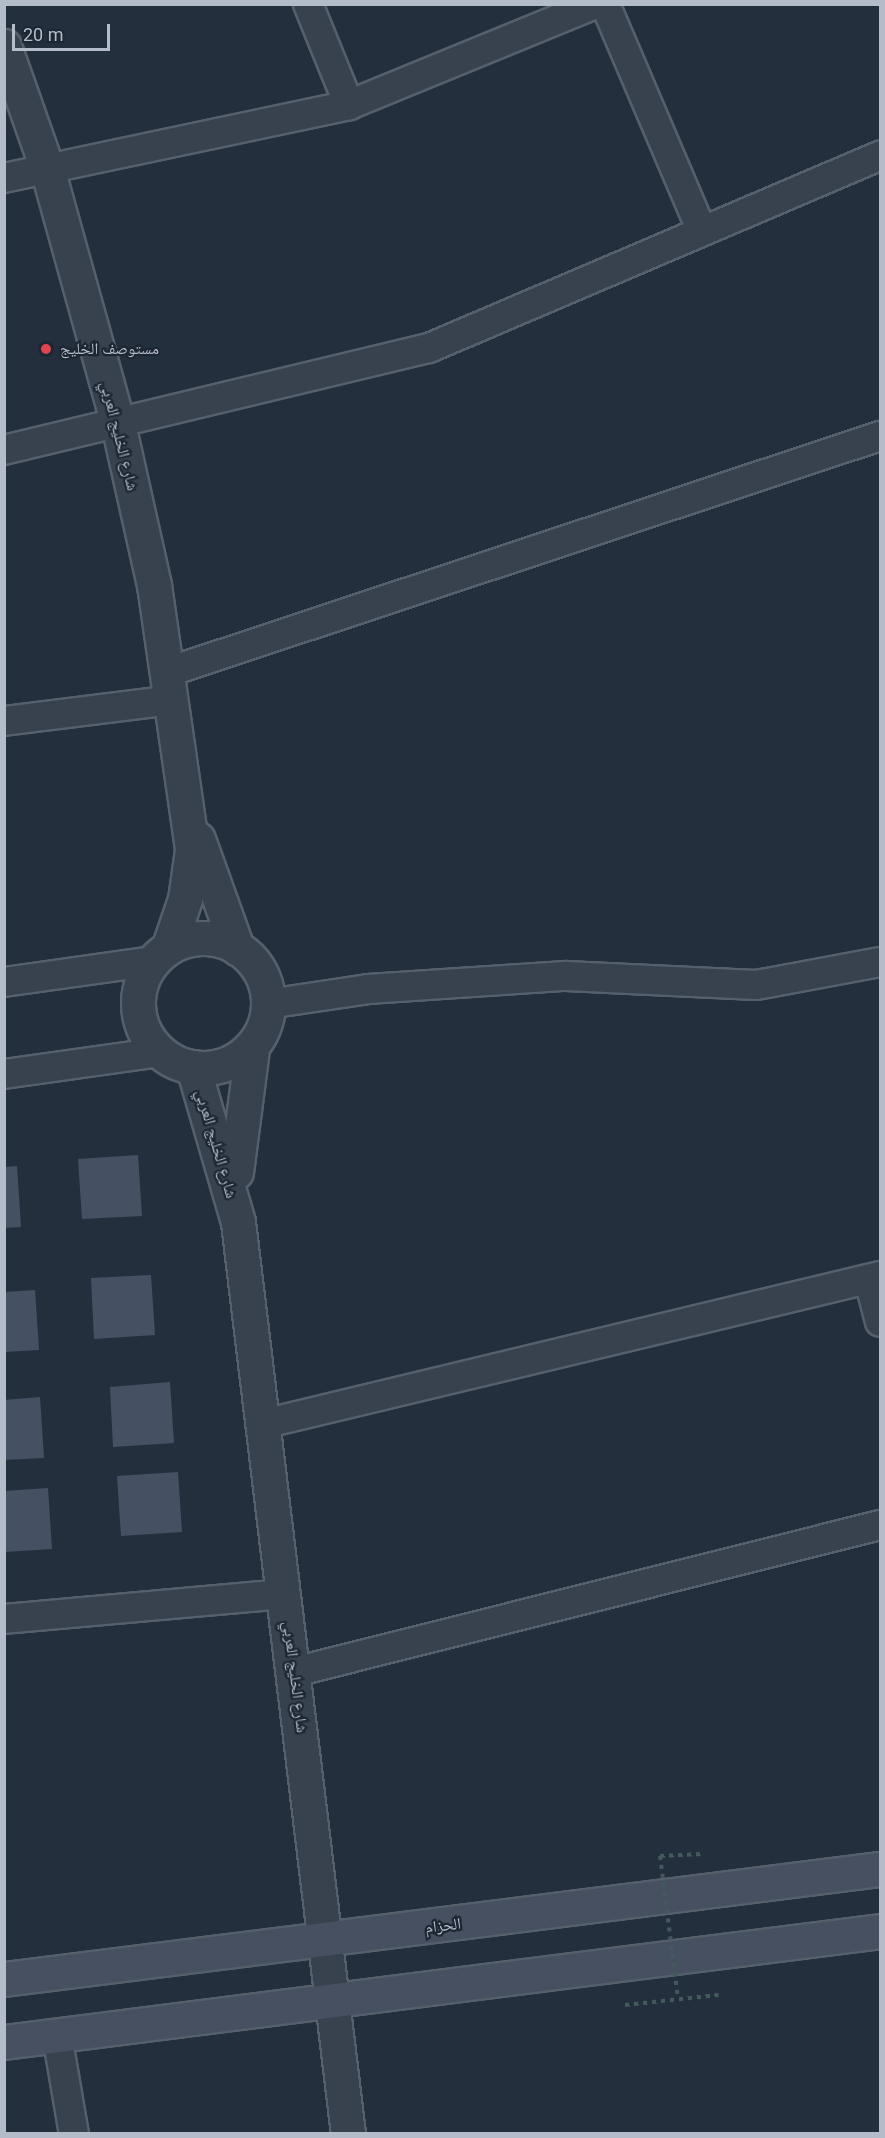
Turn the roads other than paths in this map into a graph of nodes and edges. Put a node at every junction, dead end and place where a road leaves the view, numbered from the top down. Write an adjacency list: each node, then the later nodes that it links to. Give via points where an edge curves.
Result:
1 (308, 4): 5 (street)
2 (595, 4): 5 (street)
3 (605, 4): 9 (street)
4 (4, 46): 7 (street, شارع الخليج العربي)
5 (349, 105): 7 (street)
6 (880, 156): 9 (street)
7 (47, 168): 8 (street); 10 (street, شارع الخليج العربي)
8 (4, 178)
9 (701, 229): 10 (street, via 429,348)
10 (118, 424): 12 (street); 13 (street, شارع الخليج العربي)
11 (880, 436): 13 (street)
12 (4, 450)
13 (170, 686): 14 (street); 15 (street, شارع الخليج العربي)
14 (4, 722)
15 (188, 800): 16 (street, شارع الخليج العربي, via 217,900); 17 (street, شارع الخليج العربي, via 190,860 185,900)
16 (237, 948): 17 (street, via 215,939); 20 (street, شارع الخليج العربي, via 254,962)
17 (161, 954): 19 (street); 22 (street, شارع الخليج العربي, via 140,983 137,1008 144,1032)
18 (880, 962): 20 (street, via 756,985 566,976 368,989)
19 (4, 982)
20 (268, 1004): 21 (street, شارع الخليج العربي)
21 (252, 1048): 23 (street, شارع الخليج العربي, via 214,1067); 25 (street, شارع الخليج العربي, via 241,1105)
22 (160, 1052): 23 (street, شارع الخليج العربي); 24 (street)
23 (192, 1067): 25 (street, شارع الخليج العربي, via 224,1159)
24 (4, 1074)
25 (238, 1222): 28 (street, شارع الخليج العربي)
26 (875, 1278): 27 (street); 28 (street)
27 (880, 1322)
28 (263, 1424): 30 (street, شارع الخليج العربي)
29 (880, 1525): 32 (street)
30 (285, 1594): 31 (street); 32 (street, شارع الخليج العربي)
31 (4, 1619)
32 (294, 1672): 35 (street, شارع الخليج العربي)
33 (880, 1869): 35 (main road, الحزام)
34 (880, 1931): 37 (main road)
35 (328, 1941): 36 (main road, الحزام); 37 (street, شارع الخليج العربي)
36 (4, 1979)
37 (331, 2000): 38 (main road); 41 (street, شارع الخليج العربي)
38 (57, 2036): 39 (main road); 40 (street)
39 (4, 2042)
40 (74, 2133)
41 (348, 2133)

